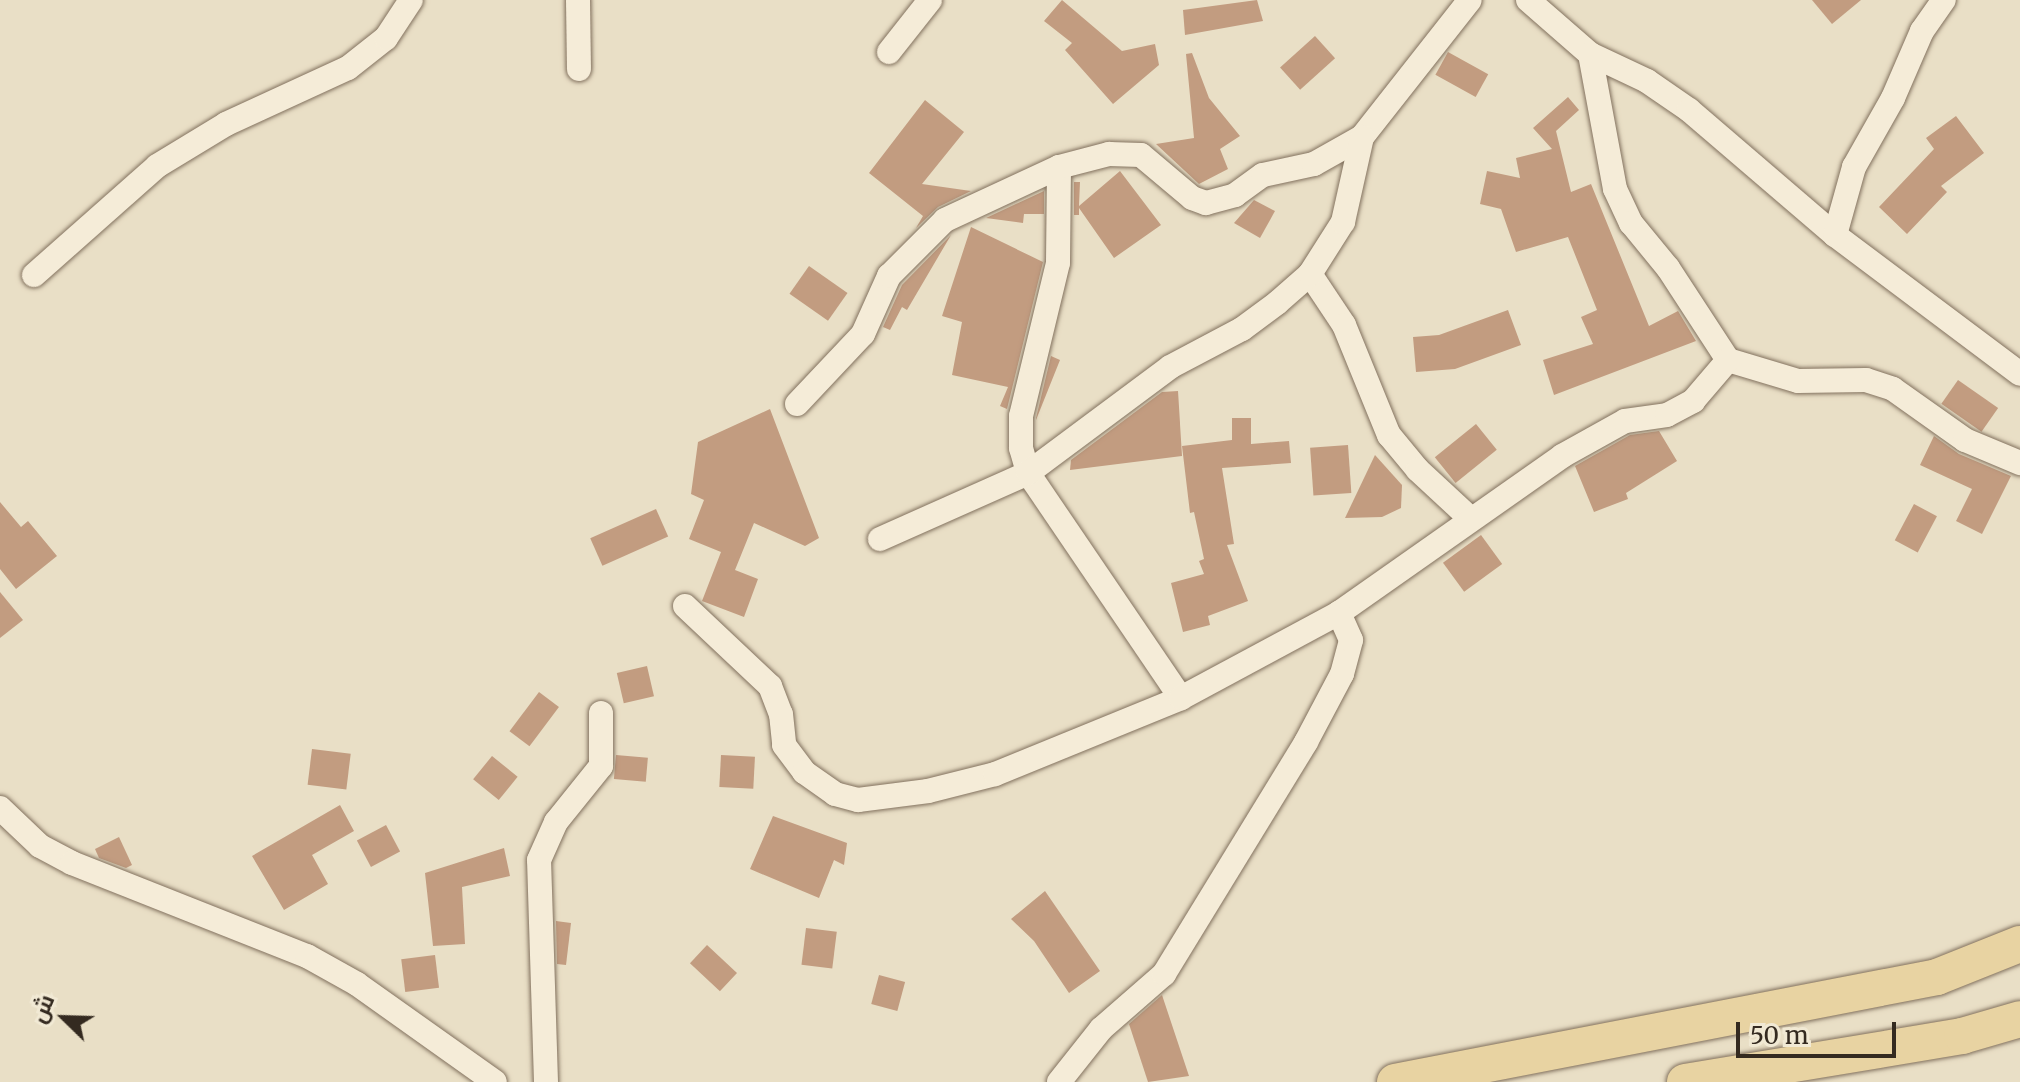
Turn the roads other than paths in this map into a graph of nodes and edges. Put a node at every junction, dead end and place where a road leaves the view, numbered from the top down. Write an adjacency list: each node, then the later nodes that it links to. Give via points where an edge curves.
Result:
1 (411, 0): 14 (street, via 386,38 348,68 226,124 157,166)
2 (579, 0): 9 (street)
3 (930, 0): 7 (street)
4 (1470, 0): 10 (street)
5 (1528, 0): 8 (street)
6 (1944, 0): 12 (street, via 1922,31 1893,98 1854,167)
7 (889, 52)
8 (1590, 54): 12 (street, via 1647,81 1689,110); 15 (street, via 1615,189 1631,223 1668,268)
9 (579, 69)
10 (1362, 137): 11 (street, via 1314,164 1263,175 1235,195 1206,203 1192,198 1141,155 1109,154); 13 (street, via 1343,222)
11 (1059, 167): 17 (street, via 945,220 889,276 863,334); 19 (street, via 1058,263 1021,416)
12 (1835, 235): 16 (street)
13 (1310, 274): 19 (street, via 1242,329 1170,367); 20 (street, via 1344,325 1389,435)
14 (34, 275)
15 (1728, 360): 18 (street, via 1798,381 1866,380 1893,389 1923,405 1965,440); 20 (street, via 1693,401 1667,415 1625,421 1562,456)
16 (2020, 374)
17 (797, 404)
18 (2020, 463)
19 (1028, 473): 21 (street); 24 (street)
20 (1471, 519): 23 (street)
21 (880, 539)
22 (685, 606): 24 (street, via 770,686 784,745 804,772 835,794 858,800 928,791 995,774)
23 (1339, 613): 24 (street); 31 (street, via 1351,640 1342,674 1306,742 1164,974 1101,1029)
24 (1181, 698)
25 (601, 713): 30 (street, via 601,766 556,822 539,860)
26 (0, 808): 29 (street, via 40,846 72,863 307,956 357,984)
27 (2020, 944): 32 (main road, via 1937,977)
28 (2020, 1019): 33 (main road, via 1962,1036)
29 (495, 1082)
30 (546, 1082)
31 (1059, 1082)
32 (1395, 1082)
33 (1685, 1082)

